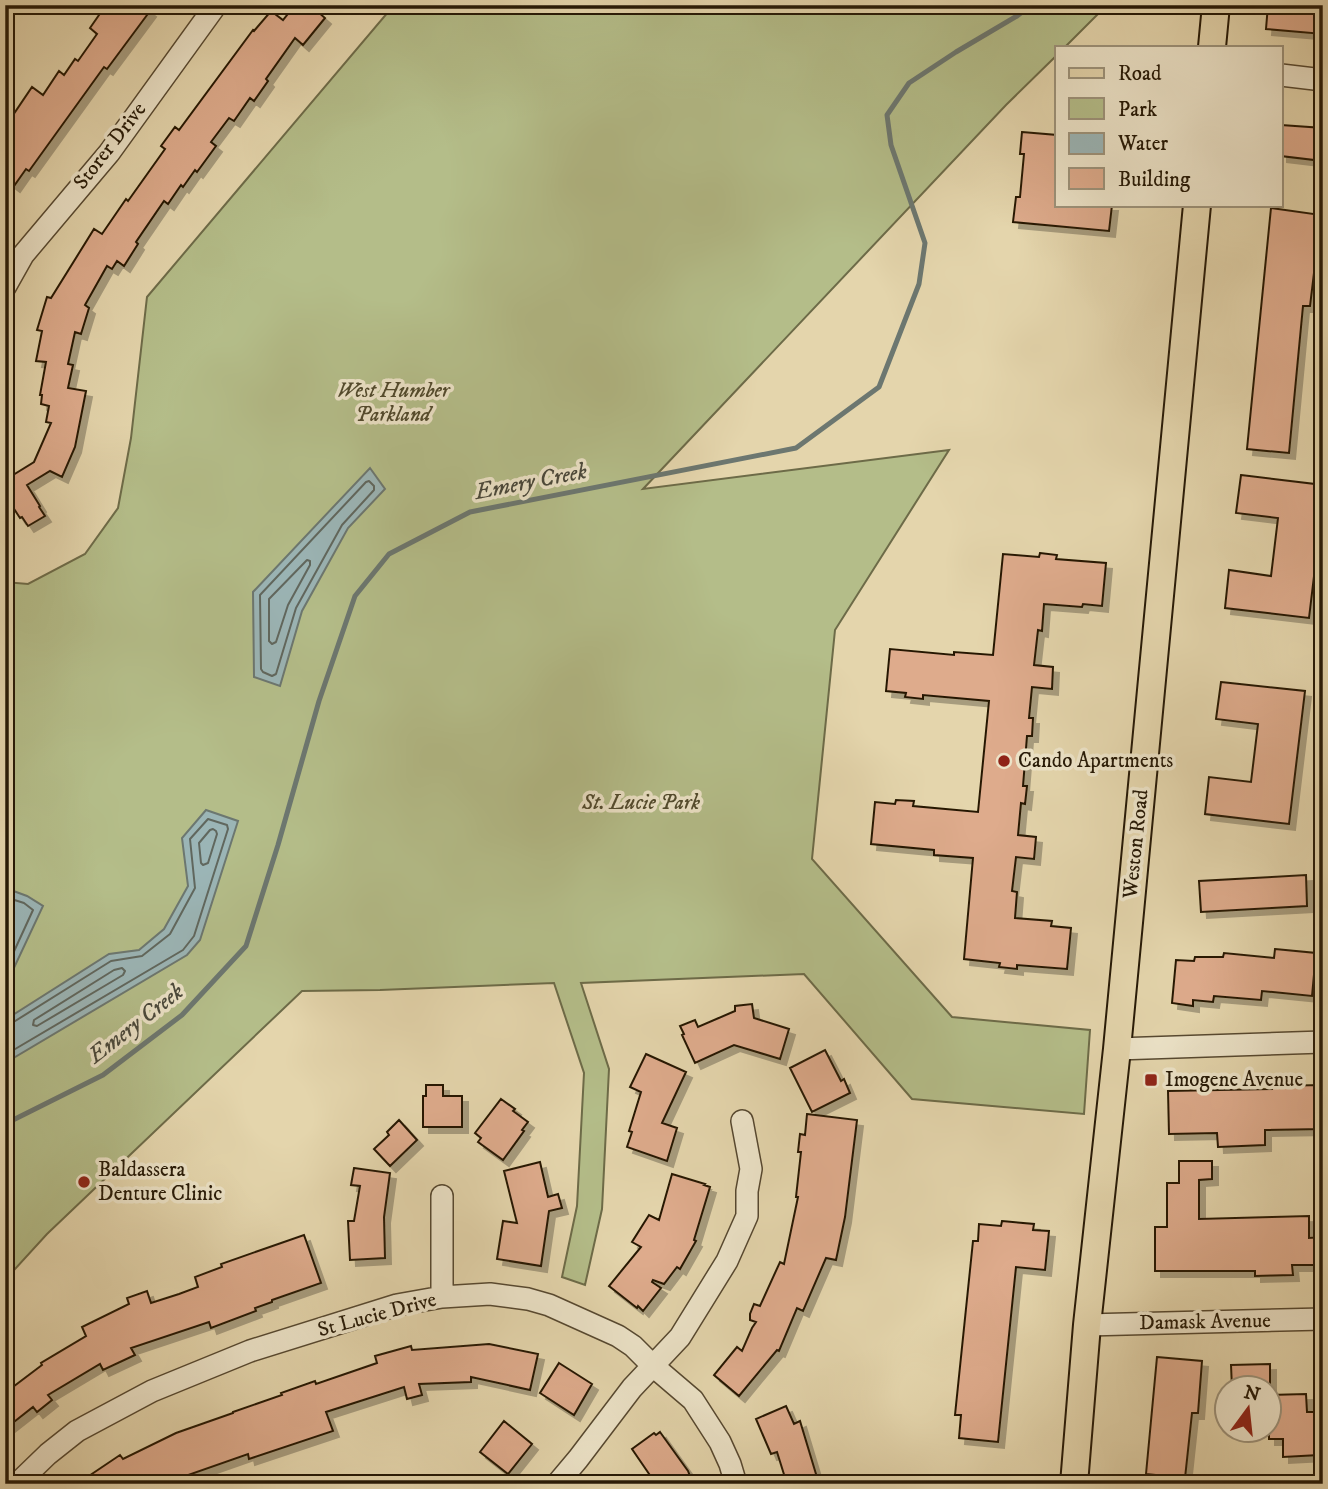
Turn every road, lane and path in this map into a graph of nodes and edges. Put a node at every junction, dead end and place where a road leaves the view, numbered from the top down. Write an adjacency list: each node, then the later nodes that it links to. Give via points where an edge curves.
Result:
1 (216, 5): 7 (street, Storer Drive, via 108,153 23,255)
2 (1216, 5): 3 (main road)
3 (1212, 46)
4 (1282, 75): 5 (street)
5 (1323, 80)
6 (1197, 206): 9 (main road, Weston Road)
7 (5, 288)
8 (1323, 1042): 9 (street)
9 (1117, 1049): 14 (main road, Weston Road)
10 (742, 1121): 15 (street, via 751,1169 747,1216 727,1261 680,1337)
11 (442, 1196): 12 (street)
12 (442, 1297): 15 (street, St Lucie Drive, via 490,1294 549,1305 618,1336); 16 (street, St Lucie Drive, via 397,1305 250,1351 152,1391 77,1431)
13 (1323, 1319): 14 (street, Damask Avenue)
14 (1087, 1325): 19 (main road, Weston Road)
15 (652, 1366): 17 (street); 18 (street, St Lucie Drive, via 693,1400 720,1442)
16 (17, 1484)
17 (557, 1484)
18 (736, 1484)
19 (1074, 1484)

